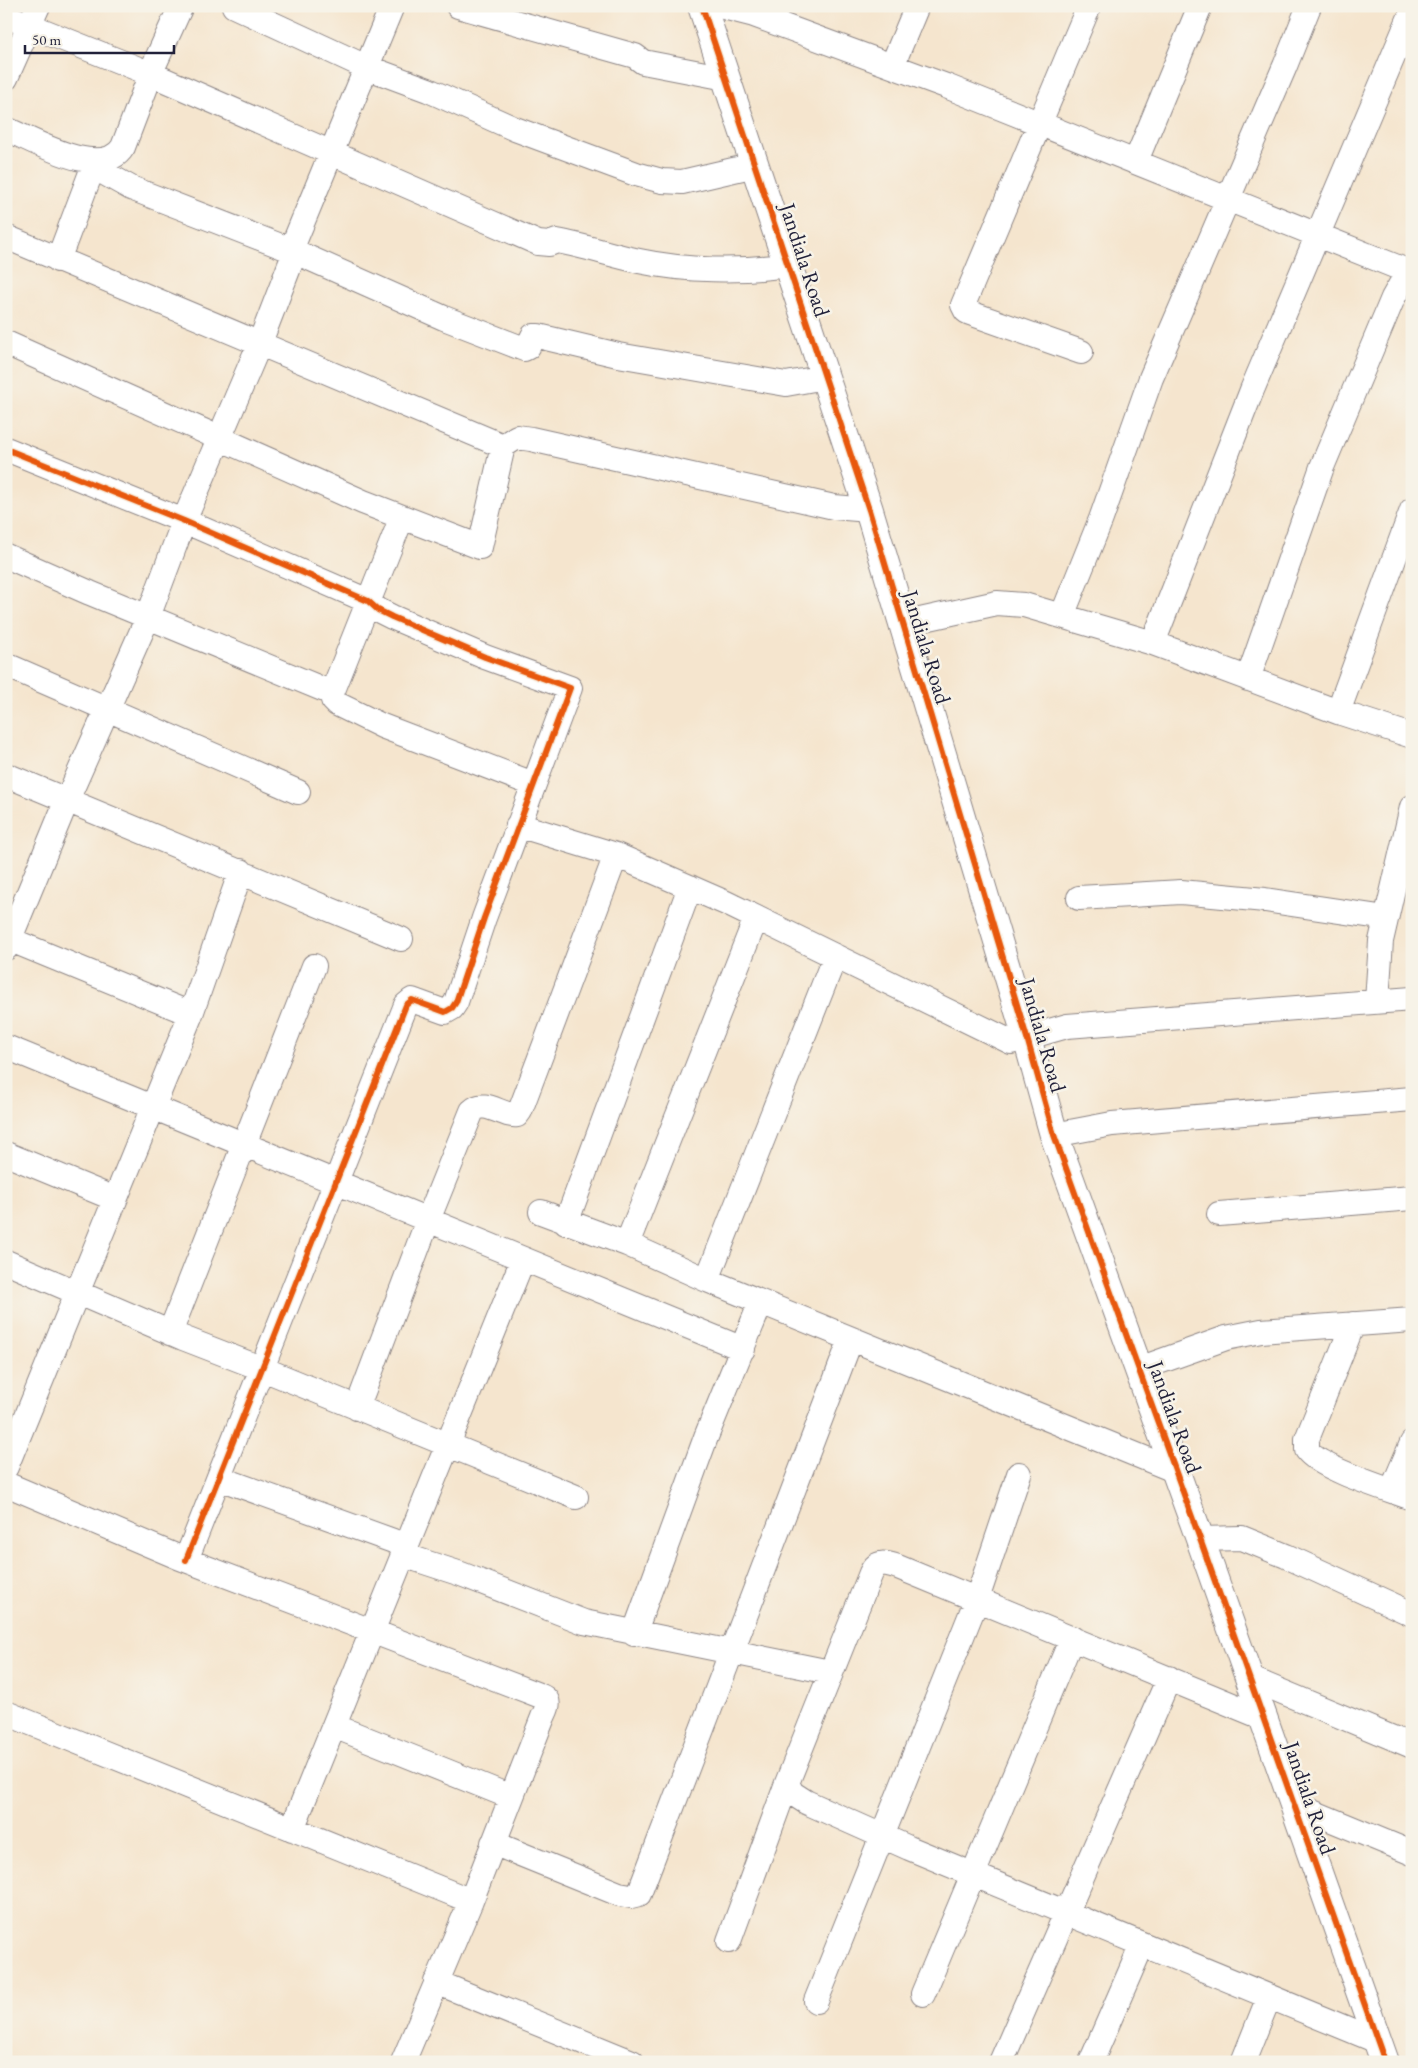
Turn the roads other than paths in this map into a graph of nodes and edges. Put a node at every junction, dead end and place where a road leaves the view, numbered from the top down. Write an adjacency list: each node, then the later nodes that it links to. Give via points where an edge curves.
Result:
1 (181, 6): 16 (street)
2 (234, 6): 15 (street)
3 (392, 6): 15 (street)
4 (458, 6): 18 (street, via 636,56 643,62)
5 (702, 6): 18 (street, Jandiala Road)
6 (720, 6): 14 (street, via 754,15)
7 (917, 6): 14 (street)
8 (1089, 6): 19 (street)
9 (1200, 6): 22 (street)
10 (1309, 6): 25 (street)
11 (1412, 12): 26 (street)
12 (6, 16): 13 (street)
13 (34, 16): 16 (street); 17 (street)
14 (892, 66): 19 (street)
15 (366, 67): 21 (street); 24 (street, via 584,156 662,181 682,182)
16 (151, 74): 21 (street); 23 (street, via 120,152 114,158)
17 (6, 78)
18 (726, 78): 24 (street, Jandiala Road)
19 (1040, 122): 22 (street); 34 (street, via 963,308)
20 (6, 130): 23 (street, via 71,157)
21 (331, 154): 28 (street); 30 (street, via 538,243 557,241 640,261 703,268 756,270)
22 (1136, 161): 25 (street)
23 (95, 162): 28 (street, via 106,174 131,188); 29 (street)
24 (755, 166): 30 (street, Jandiala Road)
25 (1229, 199): 26 (street); 45 (street, via 1150,378 1101,519)
26 (1317, 234): 31 (street); 48 (street)
27 (6, 237): 29 (street)
28 (291, 250): 33 (street, via 293,258); 35 (street, via 444,318 524,349 533,336 538,336 786,384)
29 (58, 260): 33 (street)
30 (788, 265): 35 (street, Jandiala Road)
31 (1412, 273): 50 (street, via 1405,277 1393,298 1322,467)
32 (6, 343): 36 (street)
33 (260, 345): 36 (street); 37 (street)
34 (1081, 352)
35 (825, 377): 39 (street, Jandiala Road)
36 (220, 438): 41 (street); 42 (street)
37 (504, 446): 39 (street, via 517,438 531,439 834,507); 41 (street, via 480,547)
38 (6, 449): 42 (street)
39 (869, 510): 47 (street, Jandiala Road)
40 (1412, 510): 53 (street)
41 (402, 517): 44 (street)
42 (184, 521): 44 (street); 46 (street)
43 (6, 556): 46 (street)
44 (368, 601): 51 (street); 56 (street, via 392,617 485,657 570,688)
45 (1062, 616): 47 (street, via 1024,605 997,603); 48 (street)
46 (148, 617): 51 (street); 52 (street)
47 (902, 624): 74 (street, Jandiala Road)
48 (1153, 643): 50 (street)
49 (6, 665): 52 (street)
50 (1248, 678): 53 (street)
51 (332, 693): 56 (street, via 332,700 337,704 382,726)
52 (108, 708): 57 (street); 58 (street)
53 (1338, 712): 54 (street)
54 (1412, 736)
55 (6, 775): 58 (street)
56 (533, 784): 60 (street)
57 (298, 792)
58 (67, 800): 62 (street); 68 (street)
59 (1412, 807): 66 (street)
60 (518, 825): 61 (street); 81 (street, via 456,1002 445,1012 412,1000 406,1005)
61 (616, 855): 63 (street); 86 (street, via 520,1111 512,1115 480,1106 472,1111)
62 (241, 871): 67 (street); 73 (street)
63 (690, 887): 65 (street); 87 (street)
64 (1079, 898): 66 (street, via 1181,892 1265,900)
65 (756, 918): 69 (street); 88 (street)
66 (1386, 918): 72 (street)
67 (401, 939)
68 (8, 942): 73 (street)
69 (834, 956): 74 (street, via 1010,1042); 91 (street)
70 (314, 966): 79 (street)
71 (1412, 999): 72 (street)
72 (1377, 1001): 74 (street, via 1068,1026)
73 (191, 1014): 77 (street)
74 (1027, 1038): 78 (street, Jandiala Road)
75 (6, 1047): 77 (street)
76 (1412, 1099): 78 (street, via 1112,1124)
77 (154, 1107): 79 (street); 82 (street)
78 (1054, 1135): 100 (street, Jandiala Road)
79 (244, 1144): 81 (street); 96 (street)
80 (6, 1154): 82 (street)
81 (337, 1182): 86 (street); 99 (street)
82 (116, 1198): 92 (street)
83 (1412, 1198): 85 (street)
84 (541, 1212): 87 (street)
85 (1219, 1214)
86 (428, 1220): 89 (street); 101 (street)
87 (566, 1223): 88 (street)
88 (627, 1244): 91 (street)
89 (522, 1259): 98 (street); 103 (street)
90 (6, 1262): 92 (street)
91 (707, 1280): 93 (street)
92 (78, 1292): 96 (street); 104 (street)
93 (761, 1302): 97 (street); 98 (street)
94 (1412, 1320): 95 (street)
95 (1353, 1324): 100 (street, via 1260,1331 1226,1338); 109 (street, via 1307,1439 1307,1450 1335,1468)
96 (170, 1333): 99 (street)
97 (851, 1339): 105 (street); 119 (street)
98 (743, 1349): 117 (street, via 706,1437)
99 (263, 1369): 101 (street); 107 (street)
100 (1139, 1369): 105 (street, Jandiala Road)
101 (357, 1408): 103 (street)
102 (1412, 1443): 109 (street)
103 (448, 1445): 110 (street); 112 (street)
104 (6, 1467)
105 (1176, 1472): 111 (street, Jandiala Road)
106 (1019, 1474): 114 (street)
107 (219, 1478): 112 (street); 113 (street)
108 (6, 1484): 113 (street)
109 (1402, 1494)
110 (576, 1497)
111 (1200, 1539): 115 (street, via 1242,1538); 122 (street, Jandiala Road)
112 (405, 1550): 116 (street); 117 (street, via 584,1622)
113 (186, 1560): 116 (street)
114 (976, 1599): 118 (street); 120 (street, via 898,1567 881,1563 874,1566); 131 (street)
115 (1412, 1614)
116 (372, 1630): 125 (street); 128 (street, via 547,1700)
117 (634, 1634): 119 (street)
118 (1072, 1638): 121 (street); 134 (street)
119 (731, 1653): 120 (street); 132 (street, via 639,1894 619,1894)
120 (830, 1672): 127 (street)
121 (1169, 1678): 124 (street); 136 (street)
122 (1249, 1678): 124 (street, Jandiala Road); 126 (street)
123 (6, 1713): 130 (street)
124 (1264, 1718): 129 (street, Jandiala Road)
125 (334, 1726): 128 (street); 130 (street)
126 (1412, 1746)
127 (787, 1783): 131 (street, via 792,1794 806,1802); 137 (street)
128 (512, 1798): 132 (street)
129 (1293, 1804): 133 (street); 143 (street, Jandiala Road)
130 (292, 1828): 135 (street)
131 (882, 1836): 134 (street); 142 (street)
132 (493, 1843): 135 (street)
133 (1412, 1853)
134 (973, 1874): 136 (street); 140 (street)
135 (471, 1901): 139 (street)
136 (1066, 1913): 138 (street); 146 (street)
137 (730, 1941)
138 (1142, 1945): 141 (street); 147 (street)
139 (436, 1982): 144 (street); 145 (street)
140 (923, 1994)
141 (1269, 1997): 143 (street); 148 (street)
142 (816, 2001)
143 (1381, 2052)
144 (403, 2062)
145 (632, 2062)
146 (1001, 2062)
147 (1091, 2062)
148 (1243, 2062)

